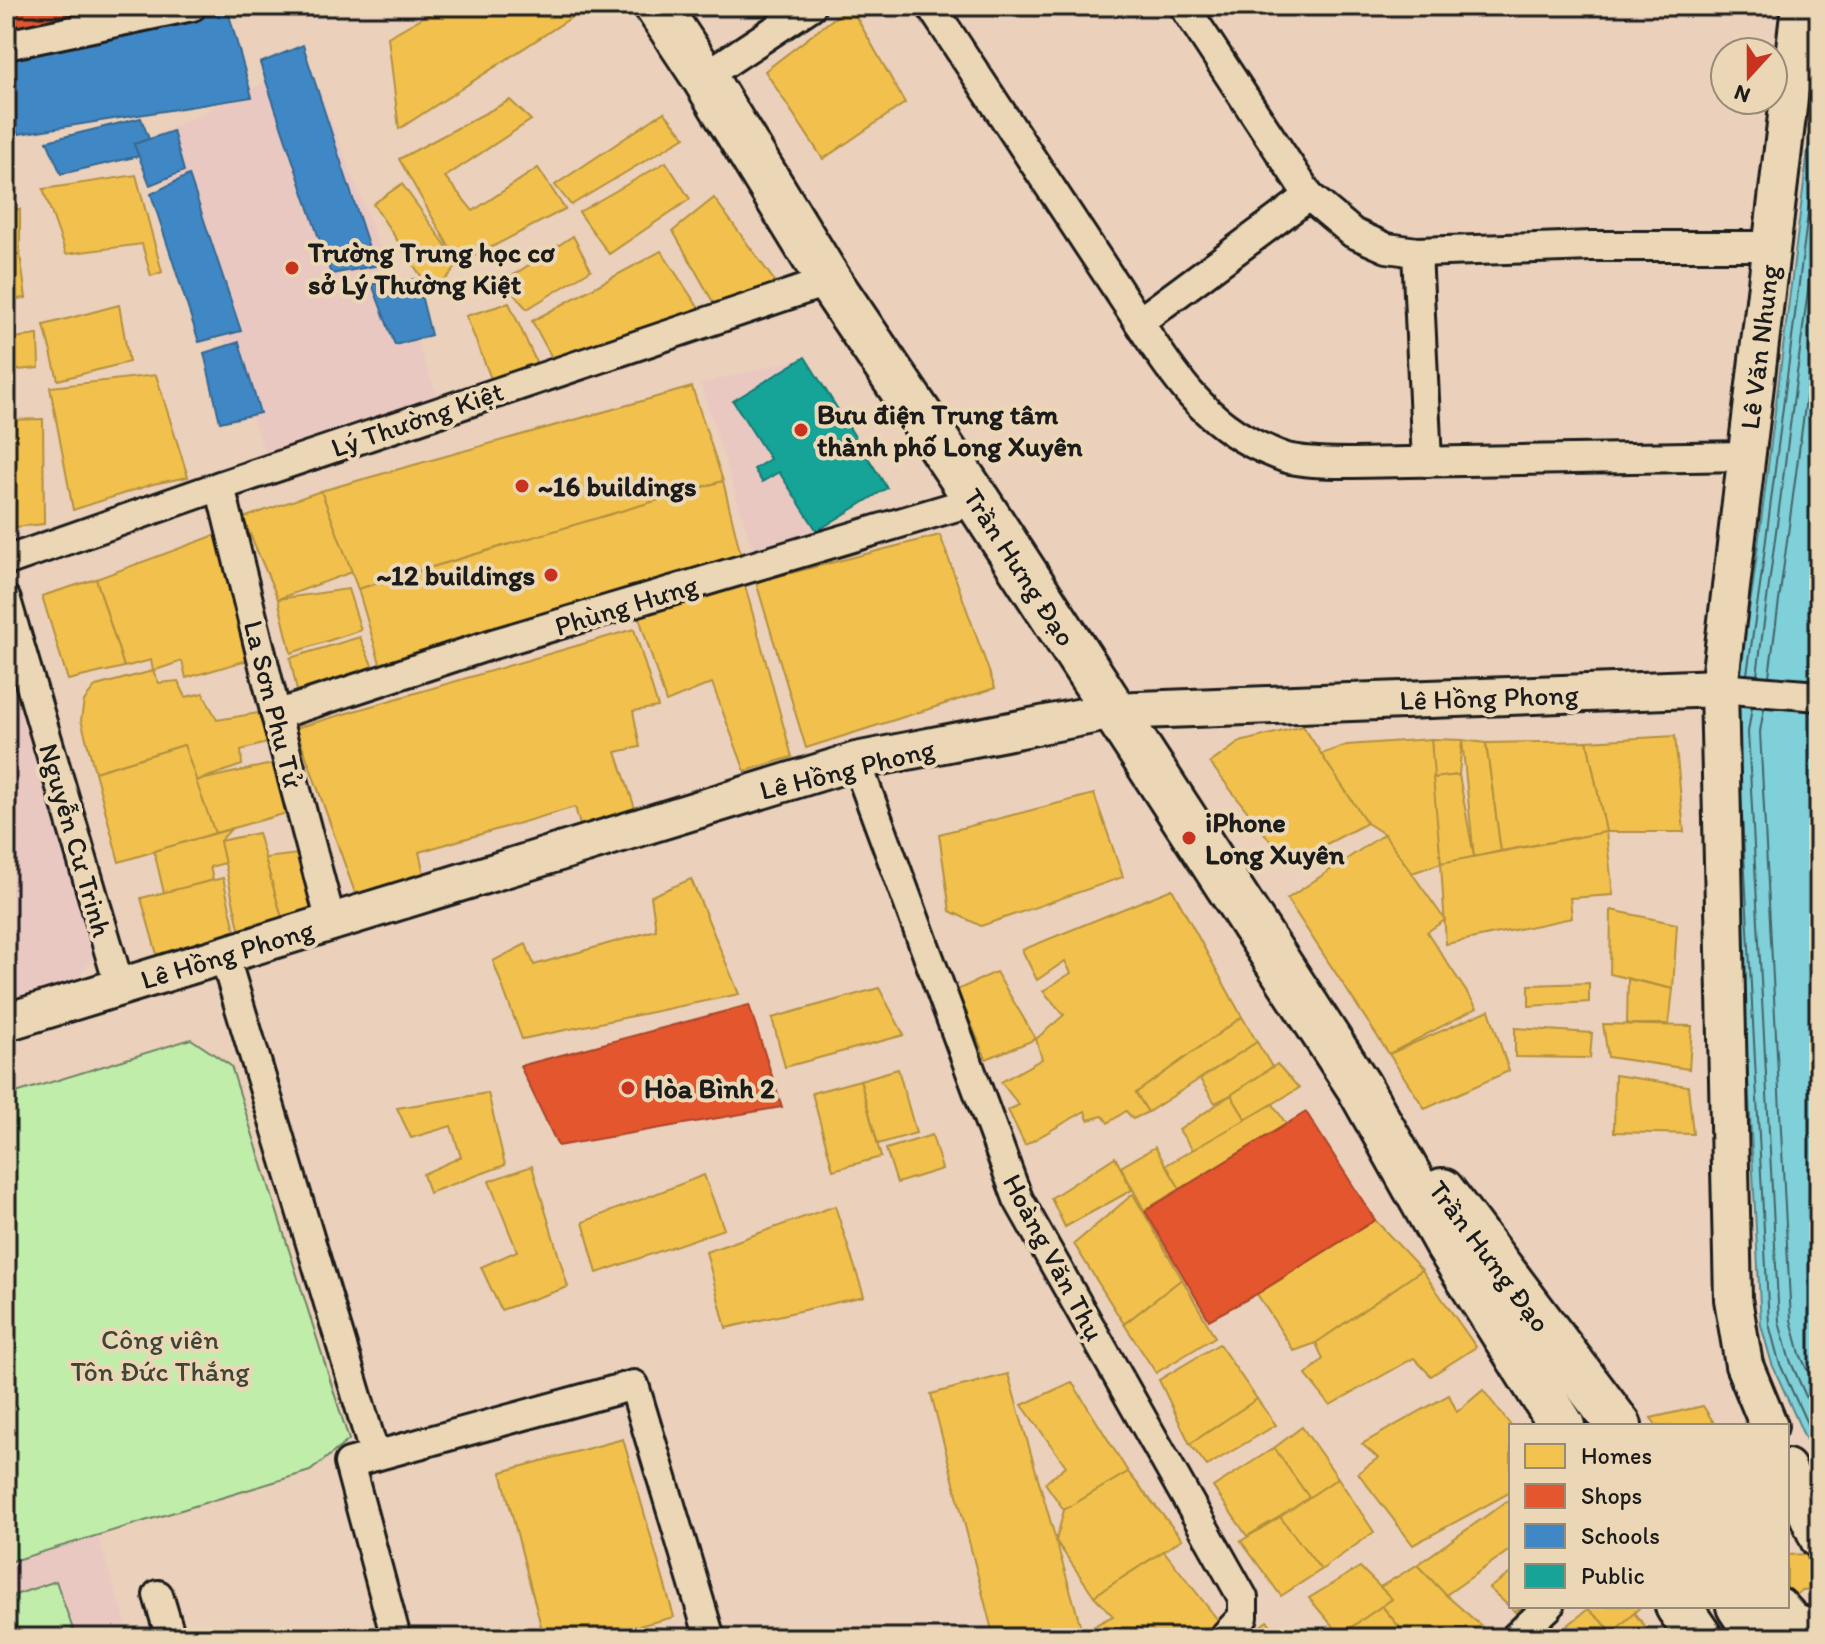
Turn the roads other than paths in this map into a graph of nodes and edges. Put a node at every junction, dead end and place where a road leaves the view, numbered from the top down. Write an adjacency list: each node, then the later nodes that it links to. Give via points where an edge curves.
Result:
1 (192, 6): 7 (street)
2 (657, 6): 9 (highway, Trần Hưng Đạo)
3 (811, 6): 9 (street)
4 (931, 6): 14 (street)
5 (1184, 6): 10 (street)
6 (1800, 6): 11 (street, Lê Văn Nhung)
7 (142, 12): 8 (street)
8 (6, 45)
9 (704, 77): 13 (highway, Trần Hưng Đạo)
10 (1309, 196): 12 (street, via 1353,233 1387,248); 14 (street)
11 (1771, 246): 12 (street); 15 (street, Lê Văn Nhung)
12 (1417, 252): 16 (street)
13 (829, 281): 17 (street, Lý Thường Kiệt); 18 (highway, Trần Hưng Đạo)
14 (1139, 322): 16 (street, via 1199,405 1255,445 1315,463)
15 (1746, 456): 16 (street); 21 (street, Lê Văn Nhung)
16 (1427, 462)
17 (220, 486): 19 (street, Lý Thường Kiệt); 24 (street, La Sơn Phu Tử)
18 (977, 500): 23 (highway, Trần Hưng Đạo); 24 (street, Phùng Hưng, via 493,644)
19 (6, 561)
20 (6, 600): 28 (street, Nguyễn Cư Trinh)
21 (1731, 689): 22 (street); 23 (street, Lê Hồng Phong); 33 (street, Lê Văn Nhung, via 1733,1299 1744,1365)
22 (1819, 696)
23 (1113, 711): 25 (street, Lê Hồng Phong); 30 (highway, Trần Hưng Đạo)
24 (276, 715): 26 (street, La Sơn Phu Tử)
25 (856, 761): 26 (street, Lê Hồng Phong); 46 (street, Hoàng Văn Thụ, via 1018,1199 1243,1598 1243,1617)
26 (331, 922): 27 (street, Lê Hồng Phong)
27 (224, 955): 28 (street, Lê Hồng Phong); 34 (street)
28 (120, 988): 29 (street, Lê Hồng Phong)
29 (6, 1022)
30 (1359, 1087): 31 (highway, Trần Hưng Đạo, via 1447,1244); 32 (highway, Trần Hưng Đạo)
31 (1561, 1424)
32 (1618, 1424)
33 (1768, 1424)
34 (375, 1456): 44 (street, via 349,1463); 45 (street, via 634,1385)
35 (1789, 1472): 36 (street)
36 (1819, 1540)
37 (158, 1595): 43 (street)
38 (1547, 1608): 47 (street)
39 (1679, 1608): 48 (highway)
40 (1740, 1608): 49 (highway)
41 (1781, 1608): 42 (street, via 1793,1621)
42 (1819, 1631)
43 (171, 1638)
44 (396, 1638)
45 (710, 1638)
46 (1223, 1638)
47 (1515, 1638)
48 (1700, 1638)
49 (1760, 1638)

